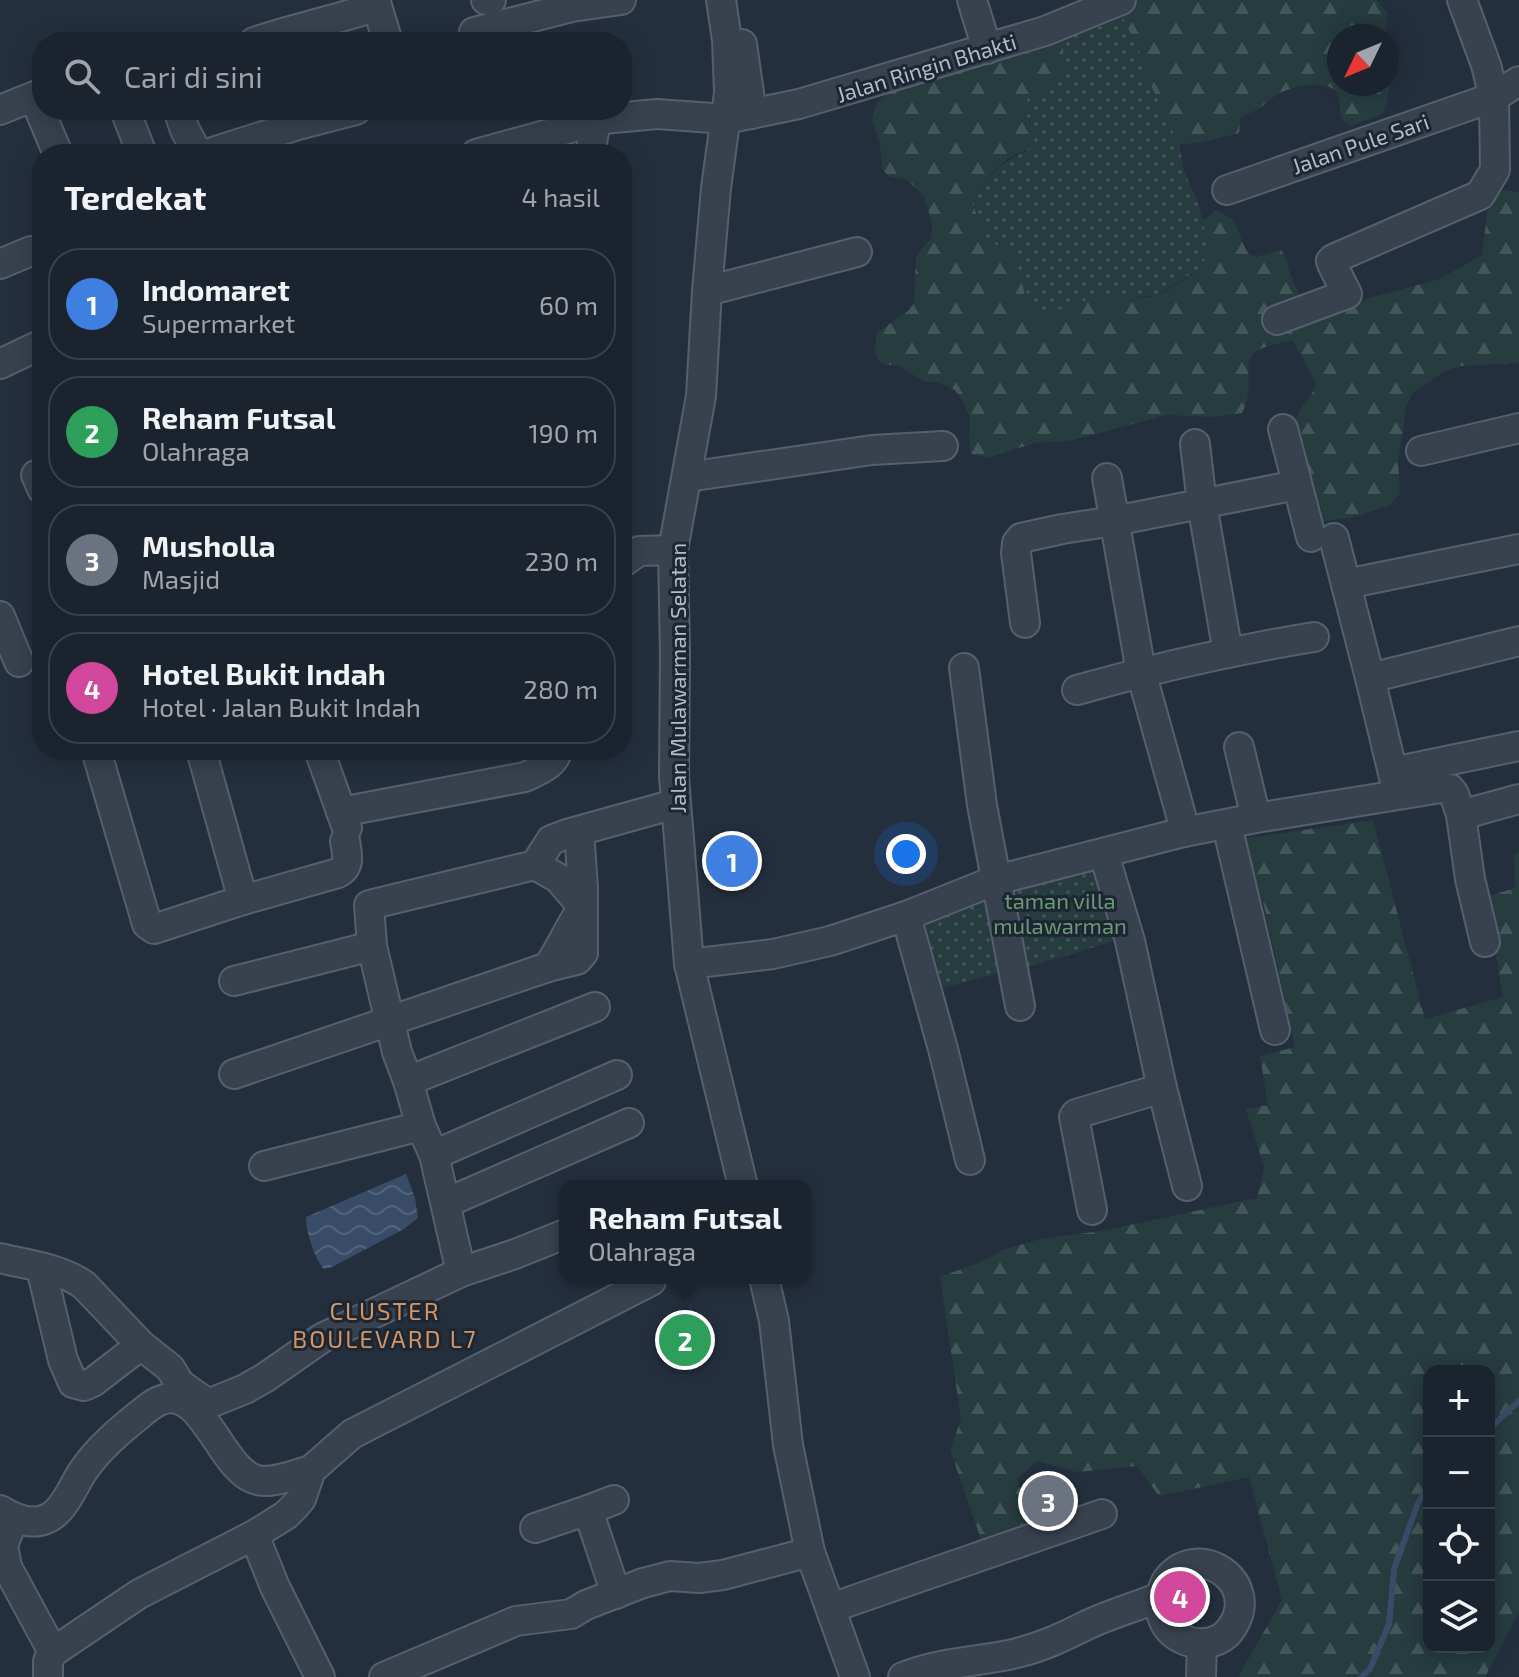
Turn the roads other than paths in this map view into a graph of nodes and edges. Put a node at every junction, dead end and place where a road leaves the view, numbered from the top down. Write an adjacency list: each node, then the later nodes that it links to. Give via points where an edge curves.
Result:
1 (621, 0): 10 (street)
2 (721, 0): 17 (street, via 729,93)
3 (736, 0): 17 (street)
4 (972, 0): 11 (street)
5 (1121, 0): 11 (street, Jalan Ringin Bhakti)
6 (1462, 0): 14 (street)
7 (376, 3): 8 (street); 9 (street)
8 (286, 32)
9 (385, 32)
10 (474, 32)
11 (987, 49): 17 (street, Jalan Ringin Bhakti)
12 (1519, 81): 14 (street, Jalan Pule Sari)
13 (32, 97): 15 (street)
14 (1494, 97): 30 (street, Jalan Pule Sari); 35 (street, via 1495,170 1480,195 1333,259 1347,294)
15 (0, 110)
16 (632, 117): 17 (street, Jalan Ringin Bhakti)
17 (739, 117): 34 (street, Jalan Mulawarman Selatan, via 716,188)
18 (46, 120): 24 (street)
19 (129, 120): 25 (street)
20 (182, 120): 26 (street)
21 (317, 120): 27 (street)
22 (605, 120): 23 (street, Jalan Ringin Bhakti)
23 (596, 121): 28 (street, Jalan Ringin Bhakti); 29 (street)
24 (55, 144)
25 (138, 144)
26 (193, 144)
27 (238, 144)
28 (512, 144)
29 (592, 144)
30 (1227, 190)
31 (31, 251): 33 (street)
32 (857, 252): 34 (street)
33 (0, 264)
34 (707, 291): 43 (street, Jalan Mulawarman Selatan, via 701,396)
35 (1277, 320)
36 (32, 349): 37 (street)
37 (0, 364)
38 (1519, 428): 42 (street)
39 (1283, 429): 45 (street)
40 (1195, 444): 46 (street)
41 (943, 446): 43 (street, via 872,450)
42 (1421, 451)
43 (687, 477): 49 (street, Jalan Mulawarman Selatan)
44 (1107, 478): 47 (street)
45 (1297, 485): 46 (street); 51 (street)
46 (1202, 504): 47 (street); 56 (street)
47 (1114, 521): 53 (street, via 1021,538 1016,553); 59 (street)
48 (1519, 549): 51 (street)
49 (672, 561): 50 (street, via 643,573); 70 (street, Jalan Mulawarman Selatan)
50 (632, 569)
51 (1346, 584): 60 (street)
52 (0, 616): 57 (street)
53 (1025, 623)
54 (1314, 637): 56 (street)
55 (1519, 641): 60 (street)
56 (1228, 653): 59 (street)
57 (20, 662)
58 (964, 668): 79 (street)
59 (1141, 672): 61 (street); 76 (street)
60 (1370, 678): 68 (street)
61 (1077, 690)
62 (1519, 746): 68 (street)
63 (1239, 747): 72 (street)
64 (99, 760): 80 (street, via 150,927)
65 (204, 760): 80 (street)
66 (322, 760): 74 (street)
67 (554, 760): 74 (street, via 525,777)
68 (1395, 783): 71 (street, via 1450,789); 72 (street)
69 (1519, 799): 71 (street)
70 (675, 804): 75 (street); 85 (street, Jalan Mulawarman Selatan)
71 (1461, 815): 83 (street)
72 (1256, 818): 73 (street)
73 (1227, 825): 76 (street); 90 (street)
74 (344, 827): 80 (street, via 348,864 342,871)
75 (579, 831): 78 (street, via 551,840); 81 (street)
76 (1184, 832): 77 (street)
77 (1104, 854): 79 (street); 94 (street, via 1130,941)
78 (535, 865): 81 (street, via 558,878); 84 (street, via 369,905)
79 (996, 880): 82 (street); 87 (street)
80 (243, 900)
81 (583, 907): 89 (street, via 548,967)
82 (906, 916): 85 (street, via 773,954); 98 (street)
83 (1485, 942)
84 (372, 946): 86 (street); 89 (street)
85 (689, 964): 100 (street, Jalan Mulawarman Selatan)
86 (234, 981)
87 (1020, 1006)
88 (595, 1007): 93 (street)
89 (390, 1022): 91 (street); 93 (street)
90 (1275, 1030)
91 (234, 1074)
92 (617, 1075): 97 (street)
93 (408, 1081): 96 (street)
94 (1162, 1088): 101 (street); 103 (street, via 1074,1117)
95 (629, 1123): 102 (street)
96 (421, 1126): 97 (street); 99 (street)
97 (434, 1155): 102 (street)
98 (970, 1160)
99 (264, 1166)
100 (742, 1180)
101 (1187, 1186)
102 (446, 1203): 107 (street)
103 (1092, 1210)
104 (559, 1236): 107 (street)
105 (0, 1258): 106 (street)
106 (41, 1268): 110 (street, via 84,1285); 110 (street, via 73,1383 93,1382)
107 (461, 1272): 110 (street, via 322,1338 256,1383 208,1404)
108 (645, 1284): 111 (street, via 352,1434)
109 (765, 1284): 116 (street, via 788,1445)
110 (141, 1345)
111 (311, 1470): 112 (street, via 257,1480 235,1465 190,1406 169,1398 157,1401 97,1452 59,1511 32,1522); 115 (street, via 294,1507)
112 (7, 1514): 121 (street, via 7,1567)
113 (1102, 1514): 119 (street)
114 (535, 1528): 117 (street, via 601,1505)
115 (254, 1535): 121 (street, via 139,1594); 122 (street)
116 (810, 1552): 117 (street, via 723,1575 670,1576); 119 (street)
117 (616, 1594): 123 (street, via 571,1614 516,1621)
118 (1160, 1597): 120 (street, via 1161,1615 1170,1631); 120 (street, via 1166,1582 1193,1564 1225,1572 1241,1600 1239,1616 1218,1640); 125 (street, via 1041,1647)
119 (831, 1608): 124 (street)
120 (1202, 1644): 126 (street)
121 (50, 1664)
122 (320, 1677)
123 (384, 1677)
124 (855, 1677)
125 (903, 1677)
126 (1201, 1677)

